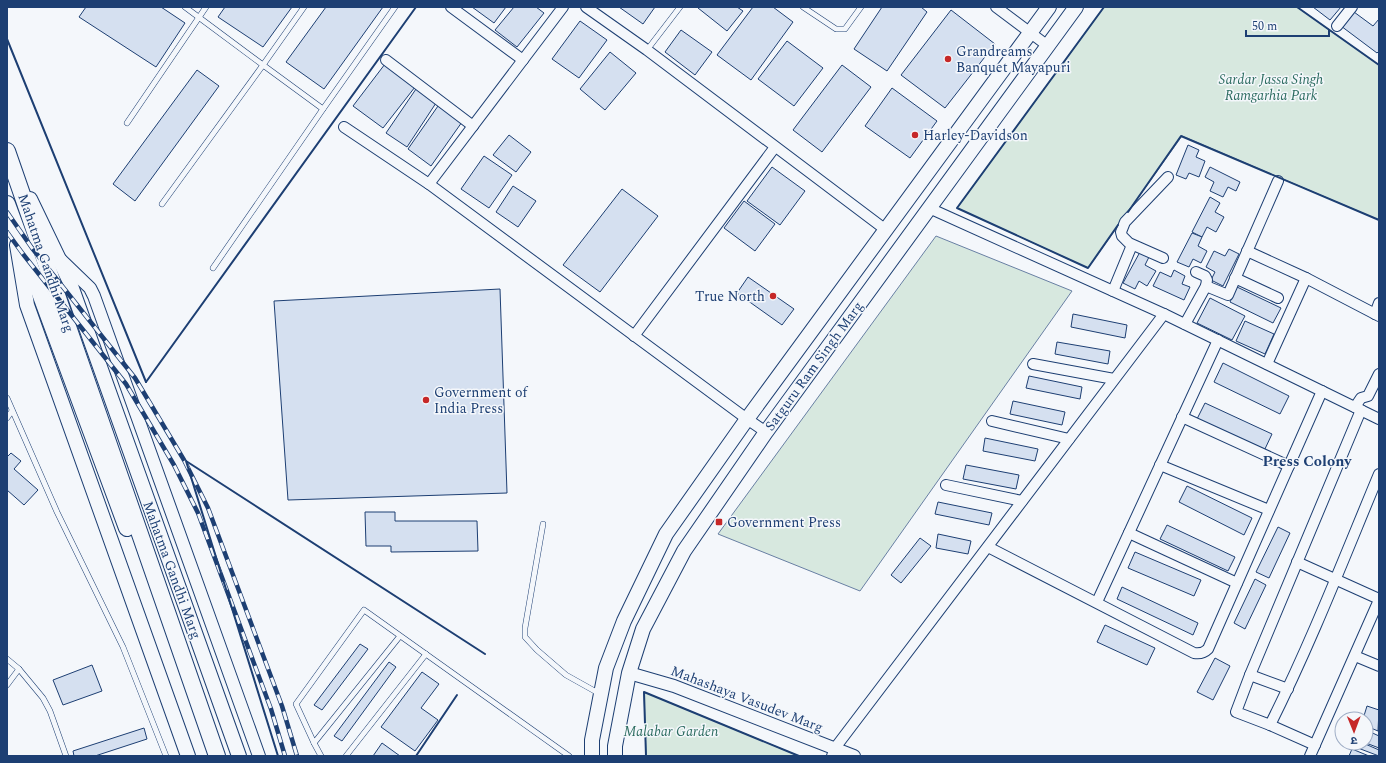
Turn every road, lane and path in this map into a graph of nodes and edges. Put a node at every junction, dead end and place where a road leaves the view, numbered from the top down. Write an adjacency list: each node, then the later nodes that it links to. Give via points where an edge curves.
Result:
1 (186, 7): 15 (lane)
2 (206, 7): 15 (lane)
3 (304, 7): 22 (lane)
4 (395, 7): 23 (lane)
5 (451, 7): 21 (street)
6 (563, 7): 21 (street)
7 (586, 7): 19 (street)
8 (680, 7): 19 (lane)
9 (803, 7): 10 (lane, via 836,30 844,29)
10 (861, 7)
11 (996, 7): 17 (street)
12 (1049, 7): 17 (main road, Satguru Ram Singh Marg)
13 (1076, 7): 18 (main road, Satguru Ram Singh Marg)
14 (1352, 7): 16 (street)
15 (199, 17): 22 (lane); 24 (lane)
16 (1337, 26)
17 (1031, 33): 18 (street); 36 (main road, Satguru Ram Singh Marg)
18 (1048, 46): 34 (main road, Satguru Ram Singh Marg)
19 (647, 50): 27 (street)
20 (386, 60): 25 (street)
21 (523, 60): 25 (street)
22 (263, 65): 23 (lane); 33 (lane)
23 (323, 109): 41 (lane)
24 (127, 123)
25 (473, 126): 31 (street)
26 (344, 127): 31 (street)
27 (775, 147): 36 (street); 53 (street)
28 (7, 152): 39 (main road, Mahatma Gandhi Marg); 52 (main road, Mahatma Gandhi Marg)
29 (1168, 177): 37 (street, via 1122,226 1122,236 1125,241)
30 (1278, 181): 38 (street)
31 (429, 184): 53 (street)
32 (7, 204): 35 (main road)
33 (162, 204)
34 (929, 208): 46 (street); 68 (main road, Satguru Ram Singh Marg)
35 (14, 221): 52 (main road, Mahatma Gandhi Marg); 102 (main road, Mahatma Gandhi Marg, via 27,305)
36 (886, 230): 65 (main road, Satguru Ram Singh Marg)
37 (1132, 244): 40 (street); 46 (street)
38 (1247, 251): 43 (street); 44 (street)
39 (57, 256): 105 (main road, Mahatma Gandhi Marg, via 69,280); 106 (street, via 90,288 94,296)
40 (1163, 258)
41 (213, 268)
42 (1196, 272): 45 (street, via 1205,276)
43 (1235, 278): 45 (street, via 1228,295); 47 (street)
44 (1306, 278): 50 (street); 56 (street)
45 (1206, 286): 51 (street)
46 (1113, 291): 49 (street)
47 (1278, 298)
48 (1379, 304): 50 (street)
49 (1164, 314): 51 (street); 58 (street)
50 (1377, 315)
51 (1185, 324): 54 (street)
52 (62, 330): 103 (main road, Mahatma Gandhi Marg, via 97,444); 104 (main road, Mahatma Gandhi Marg)
53 (634, 336): 65 (street)
54 (1218, 340): 56 (street); 63 (street)
55 (1033, 364): 58 (street)
56 (1266, 364): 59 (street)
57 (1379, 374): 61 (street, via 1368,396 1361,398)
58 (1114, 379): 69 (street)
59 (1322, 391): 61 (street); 71 (street)
60 (7, 398): 62 (lane)
61 (1358, 408): 66 (street); 79 (street)
62 (12, 410): 64 (lane); 101 (lane, via 57,512 123,648)
63 (1182, 417): 70 (street); 71 (street)
64 (7, 418)
65 (747, 419): 68 (street); 90 (main road, Satguru Ram Singh Marg, via 666,534 624,621)
66 (1379, 419)
67 (992, 421): 69 (street)
68 (766, 432): 91 (main road, Satguru Ram Singh Marg, via 684,551 643,629)
69 (1069, 439): 74 (street)
70 (1160, 465): 75 (street); 77 (street)
71 (1289, 466): 75 (street)
72 (1379, 474): 80 (street)
73 (946, 485): 74 (street)
74 (1022, 501): 78 (street)
75 (1269, 510): 81 (street)
76 (543, 524): 95 (lane, via 524,628 525,637 566,675)
77 (1129, 533): 81 (street); 83 (street)
78 (988, 547): 83 (street); 99 (street)
79 (1297, 562): 80 (street); 92 (street)
80 (1336, 579): 82 (street); 94 (street)
81 (1237, 583): 83 (street, via 1208,649 1200,654)
82 (1379, 600): 86 (street)
83 (1097, 602)
84 (400, 636): 85 (lane); 97 (lane); 97 (lane, via 364,610 296,704)
85 (426, 654): 108 (lane); 109 (lane)
86 (1355, 656): 88 (street); 98 (street)
87 (7, 659): 89 (lane)
88 (1379, 666)
89 (19, 668): 93 (lane); 100 (lane, via 50,711)
90 (606, 668): 91 (main road); 95 (main road, Satguru Ram Singh Marg)
91 (629, 673): 99 (street, Mahashaya Vasudev Marg, via 674,686); 111 (main road, Satguru Ram Singh Marg)
92 (1250, 675): 94 (street); 96 (street, via 1236,712)
93 (7, 685)
94 (1288, 689): 96 (street)
95 (601, 695): 110 (main road, Satguru Ram Singh Marg, via 592,740)
96 (1270, 725): 98 (street)
97 (314, 743): 107 (lane)
98 (1315, 745): 113 (street)
99 (834, 752): 112 (street, Mahashaya Vasudev Marg)
100 (66, 756)
101 (166, 756)
102 (188, 756)
103 (208, 756)
104 (218, 756)
105 (239, 756)
106 (259, 756)
107 (321, 756)
108 (346, 756)
109 (569, 756)
110 (592, 756)
111 (615, 756)
112 (854, 756)
113 (1310, 756)

